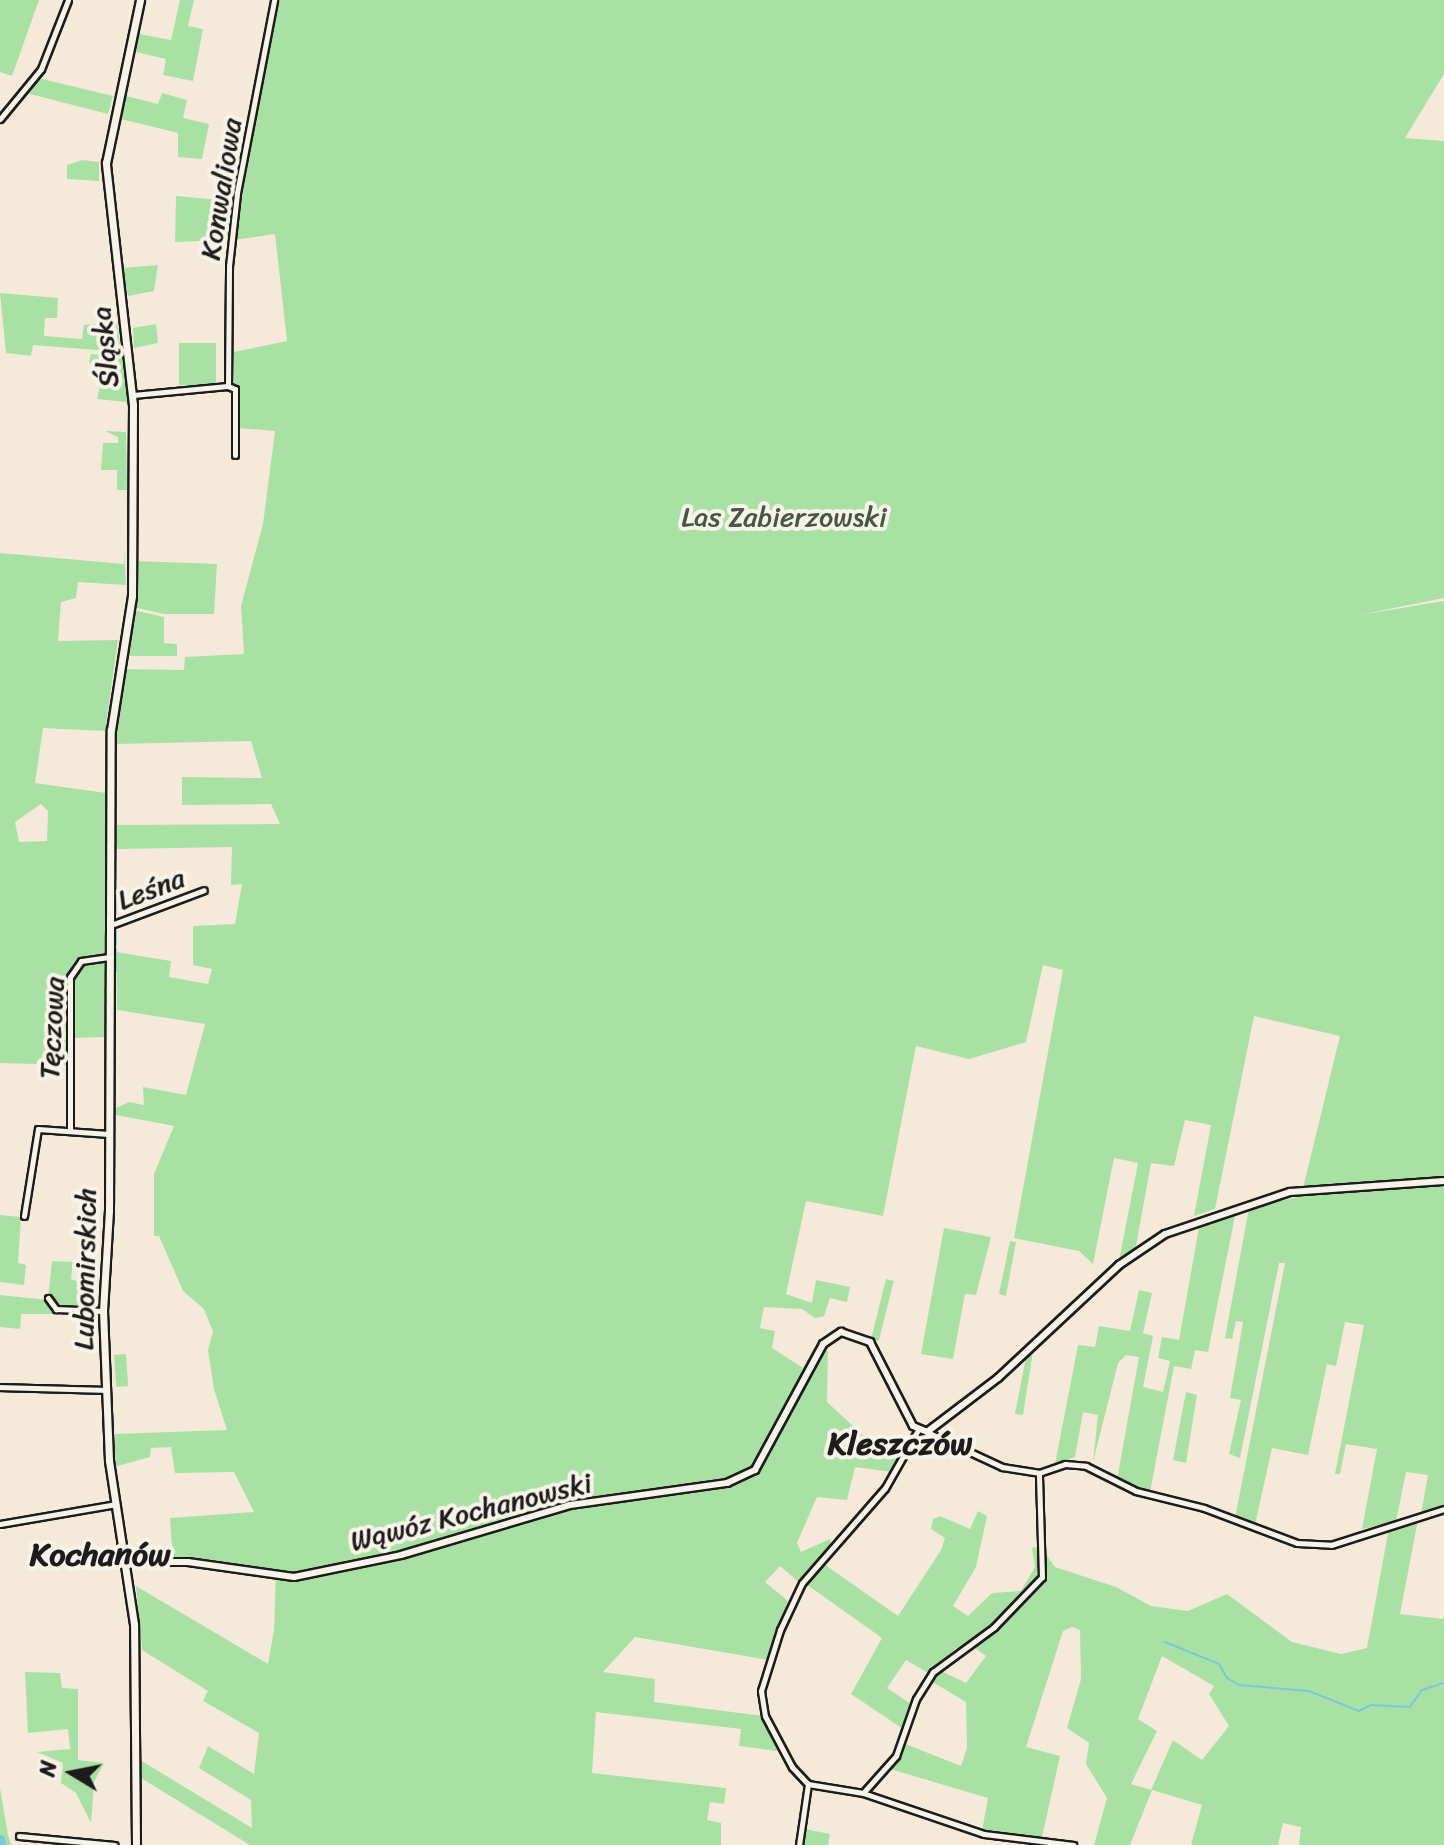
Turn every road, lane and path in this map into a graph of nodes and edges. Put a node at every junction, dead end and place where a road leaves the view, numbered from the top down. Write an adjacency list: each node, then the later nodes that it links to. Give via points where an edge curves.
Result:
1 (68, 0): 4 (street, via 41,69)
2 (140, 0): 6 (main road, Śląska, via 109,142 106,184)
3 (274, 0): 5 (street, Konwaliowa, via 234,216 227,296)
4 (0, 119)
5 (228, 386): 6 (street); 7 (street, Konwaliowa, via 235,389)
6 (133, 395): 8 (main road, Śląska, via 132,596)
7 (235, 455)
8 (116, 691): 10 (main road, Lubomirskich)
9 (204, 890): 10 (street, Leśna)
10 (111, 925): 11 (main road, Lubomirskich)
11 (111, 957): 12 (street, Tęczowa, via 81,961 70,977); 13 (main road, Lubomirskich)
12 (70, 1131): 13 (street); 15 (street, via 38,1129)
13 (110, 1134): 17 (main road, Lubomirskich)
14 (1444, 1181): 21 (street, via 1290,1192 1165,1234 1119,1265 998,1378)
15 (24, 1216)
16 (48, 1298): 17 (street, via 56,1309)
17 (103, 1311): 19 (main road, Lubomirskich)
18 (0, 1387): 19 (street)
19 (106, 1390): 23 (main road, Lubomirskich)
20 (918, 1430): 21 (street); 26 (street, Wąwóz Kochanowski, via 870,1342 847,1331 832,1335 765,1454 744,1478 570,1505 375,1562 279,1576 188,1562); 27 (street, via 867,1512 811,1569 780,1630 761,1691 762,1707 792,1767)
21 (927, 1432): 22 (street, via 1002,1467)
22 (1039, 1473): 24 (street, via 1075,1463 1136,1491 1314,1546); 28 (street, via 1042,1577 994,1627 933,1672 916,1699 896,1756)
23 (116, 1504): 25 (street); 26 (main road, Lubomirskich)
24 (1444, 1509)
25 (0, 1524)
26 (127, 1562): 32 (main road, Lubomirskich, via 135,1645)
27 (808, 1784): 28 (street); 33 (street)
28 (863, 1793): 30 (street, via 984,1834)
29 (19, 1836): 31 (street)
30 (1041, 1842): 34 (street)
31 (115, 1845)
32 (136, 1845)
33 (799, 1845)
34 (1073, 1845)

